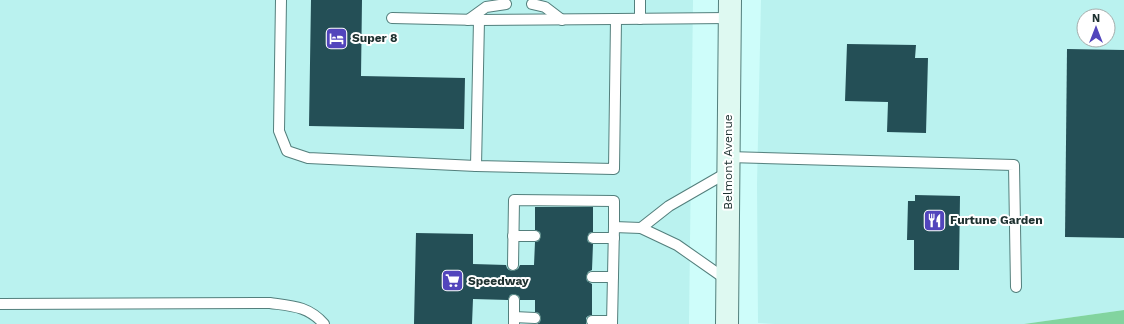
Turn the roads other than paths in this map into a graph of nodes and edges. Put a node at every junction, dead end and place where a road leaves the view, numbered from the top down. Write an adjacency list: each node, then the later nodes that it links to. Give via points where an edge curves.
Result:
1 (281, 0): 13 (lane, via 279,131 287,151 308,158)
2 (640, 0): 8 (lane)
3 (506, 4): 9 (lane, via 486,7)
4 (532, 4): 11 (lane, via 545,7)
5 (729, 9): 8 (lane); 12 (main road, Belmont Avenue)
6 (392, 18): 9 (lane)
7 (616, 19): 8 (lane); 11 (lane); 13 (lane, via 614,169)
8 (640, 19)
9 (468, 20): 10 (lane)
10 (479, 20): 11 (lane); 13 (lane)
11 (562, 20)
12 (728, 165): 15 (lane); 23 (main road, Belmont Avenue); 24 (lane, via 1014,165)
13 (476, 166)
14 (614, 227): 15 (lane); 16 (lane, via 614,201 514,200); 19 (lane)
15 (641, 228): 23 (lane, via 677,245)
16 (513, 236): 17 (lane); 20 (lane)
17 (535, 236)
18 (593, 238): 19 (lane)
19 (614, 238): 22 (lane)
20 (513, 265)
21 (592, 277): 22 (lane)
22 (613, 277): 30 (lane)
23 (727, 280): 32 (main road, Belmont Avenue)
24 (1016, 287)
25 (514, 300): 28 (lane)
26 (0, 304): 31 (lane, via 270,303 295,306 316,315)
27 (535, 318): 28 (lane)
28 (514, 320)
29 (592, 321): 30 (lane)
30 (612, 323)
31 (324, 324)
32 (727, 324)

